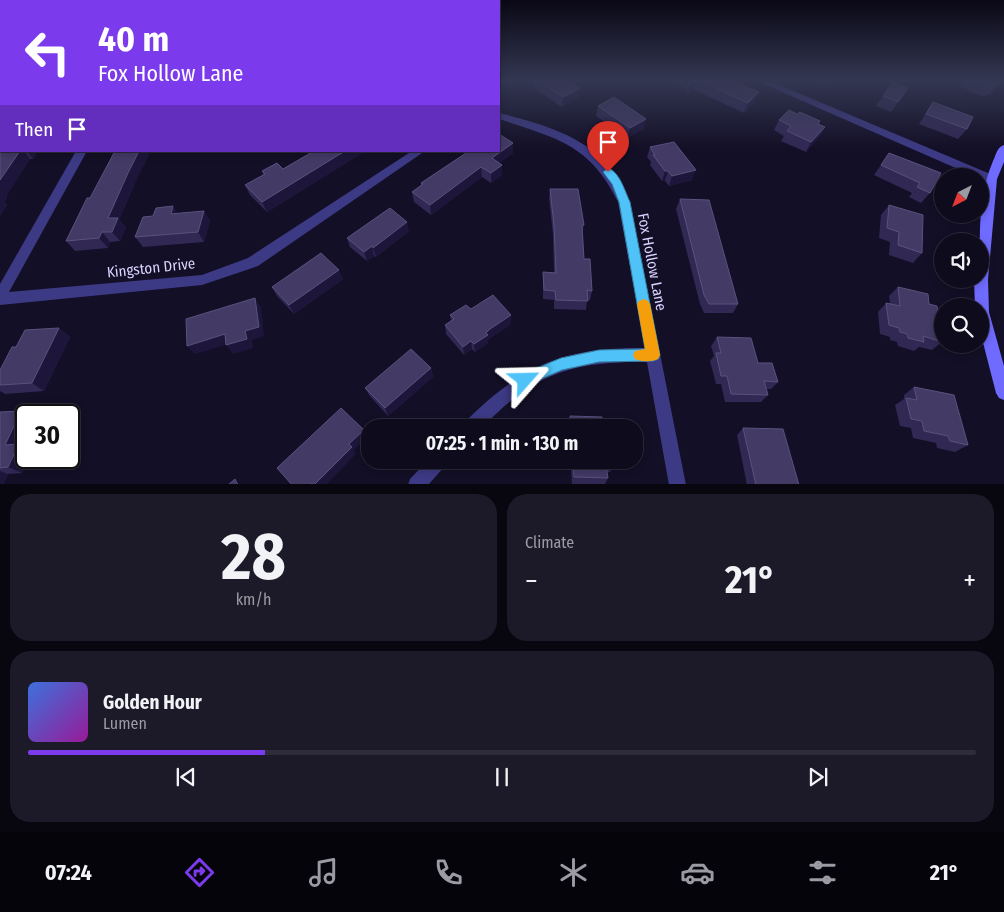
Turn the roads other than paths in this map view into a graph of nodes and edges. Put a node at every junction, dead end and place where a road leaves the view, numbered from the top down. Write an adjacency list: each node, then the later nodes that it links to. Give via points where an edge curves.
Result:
1 (814, 104): 6 (street)
2 (500, 116): 8 (street, Fox Hollow Lane, via 581,147 596,158 616,184 624,202)
3 (1004, 149): 6 (street)
4 (81, 152): 7 (street)
5 (418, 152): 7 (street, Kingston Drive, via 253,262 202,280)
6 (991, 180): 9 (street, via 981,280 982,312)
7 (0, 298)
8 (653, 355): 10 (street, via 599,356 544,370 508,391); 13 (street, Fox Hollow Lane)
9 (1004, 393)
10 (480, 419)
11 (430, 469): 12 (street)
12 (416, 484)
13 (678, 484)

